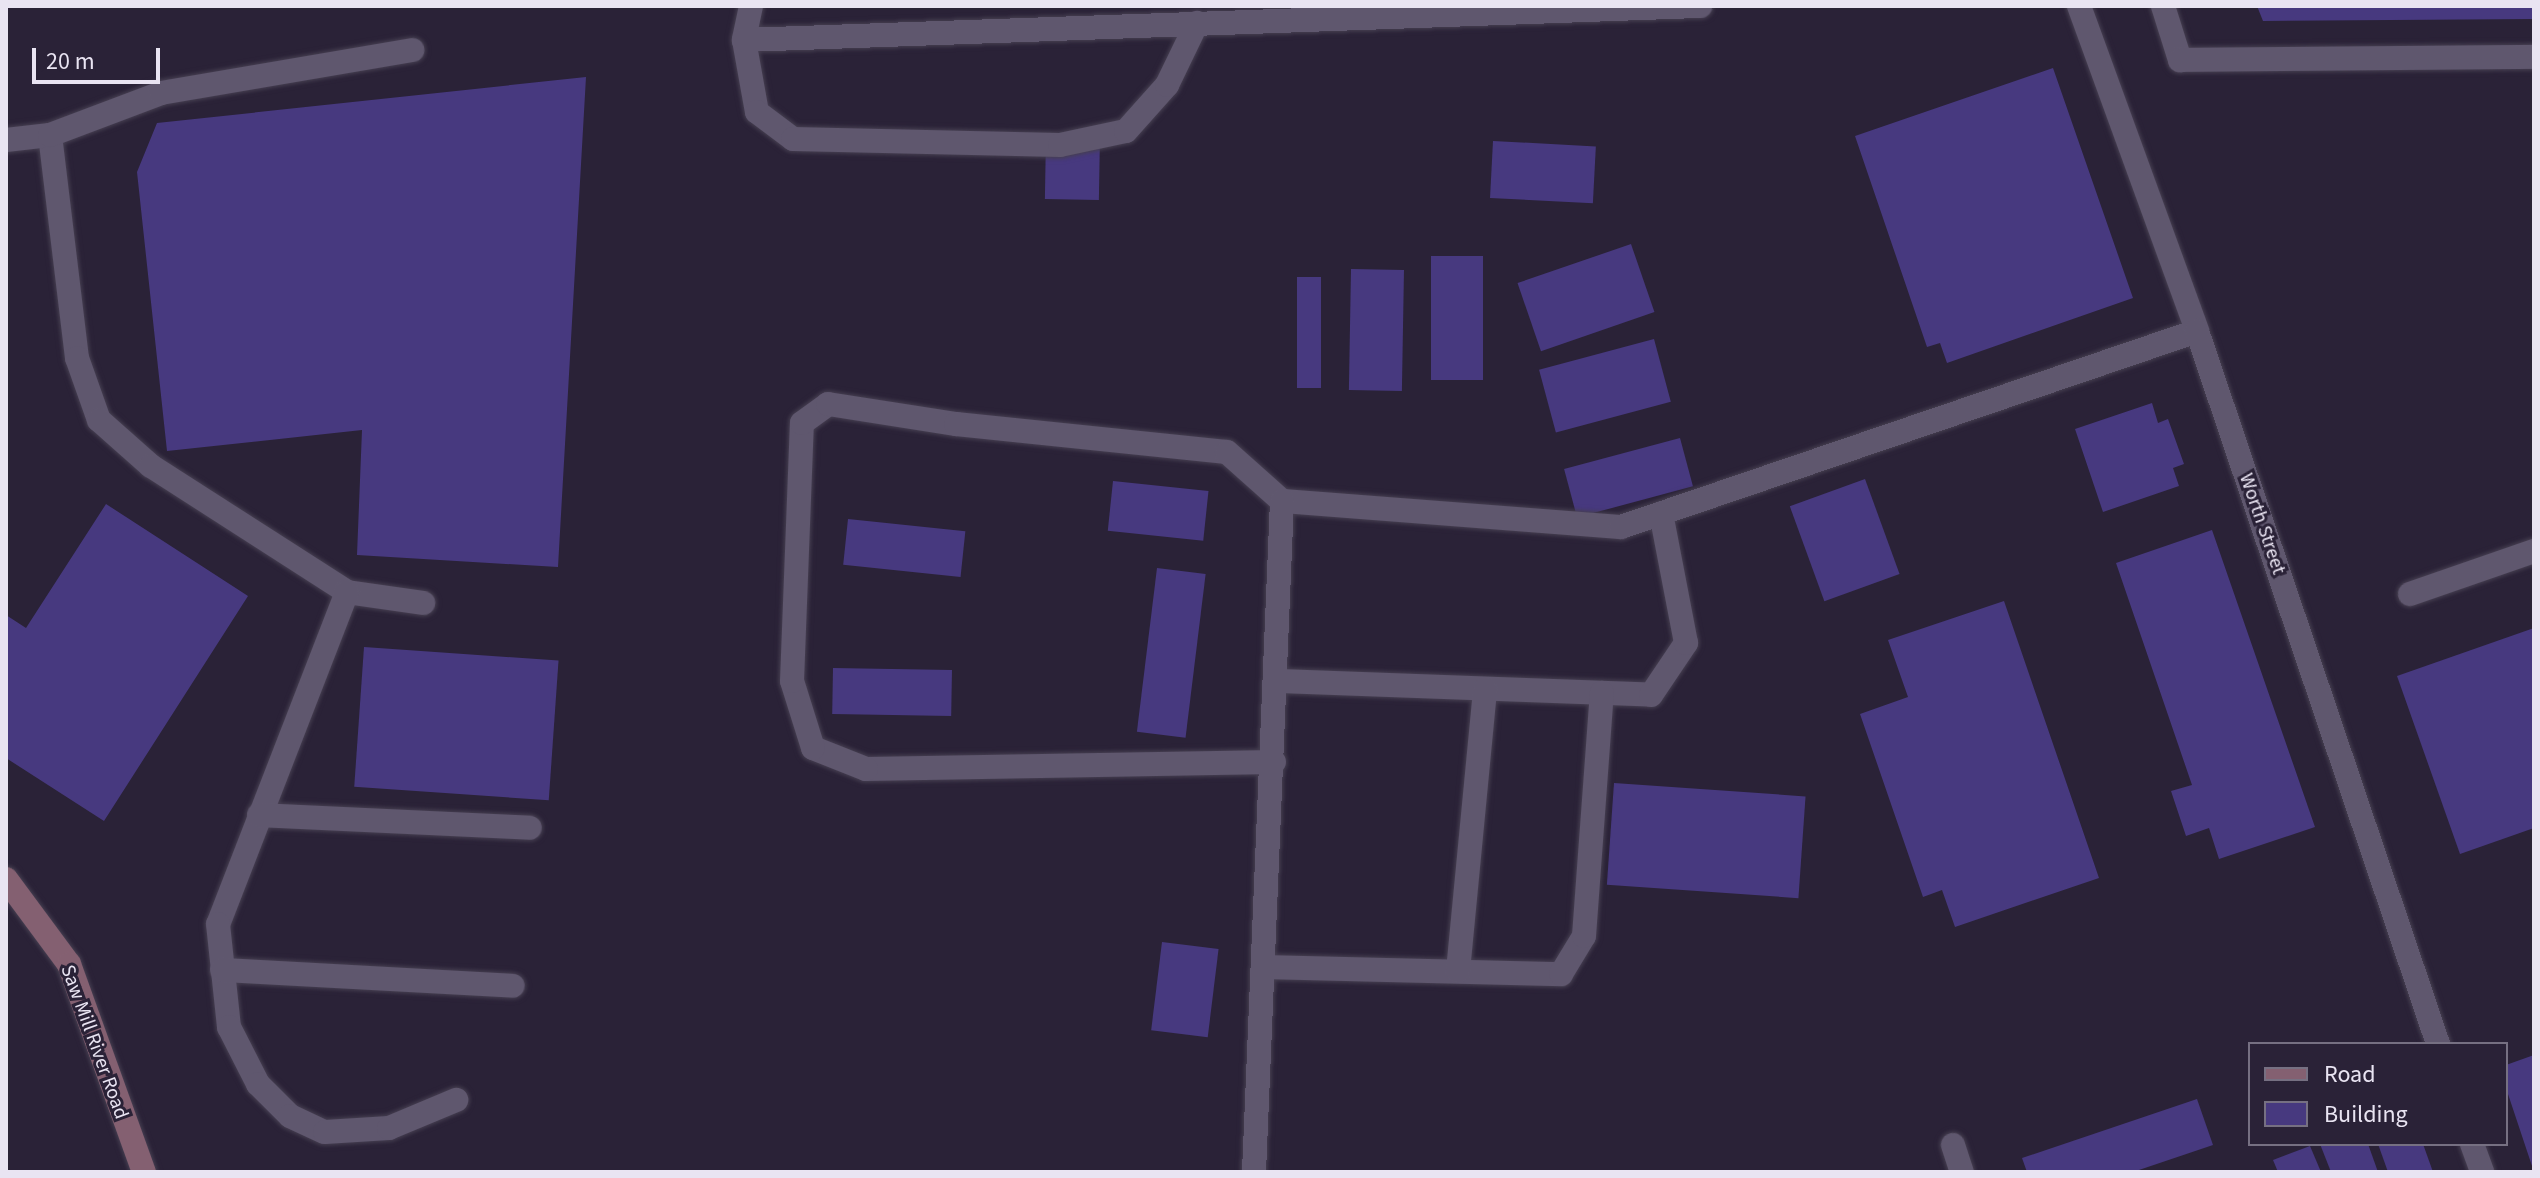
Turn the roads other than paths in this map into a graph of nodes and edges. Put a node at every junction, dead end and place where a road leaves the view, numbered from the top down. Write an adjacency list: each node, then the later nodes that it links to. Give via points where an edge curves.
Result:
1 (751, 6): 7 (street)
2 (1700, 6): 5 (street)
3 (2079, 6): 12 (street, Worth Street)
4 (2163, 6): 9 (street, via 2180,60)
5 (1268, 11): 6 (street)
6 (1197, 23): 7 (street); 7 (street, via 1167,85 1126,131 1060,145 793,139 757,112)
7 (744, 40)
8 (412, 50): 10 (street, via 161,93)
9 (2534, 57)
10 (50, 135): 11 (street); 16 (street, via 77,358 99,420 151,466)
11 (6, 140)
12 (2197, 331): 14 (street); 30 (street, Worth Street)
13 (1282, 501): 14 (street, via 1621,527); 19 (street); 22 (street, via 1227,452 828,404 802,423 792,681 813,748 866,769)
14 (1661, 513): 21 (street, via 1686,643 1651,695)
15 (2534, 551): 17 (street)
16 (347, 592): 18 (street); 23 (street)
17 (2410, 594)
18 (423, 603)
19 (1278, 681): 20 (street); 22 (street)
20 (1485, 689): 21 (street); 28 (street)
21 (1602, 693): 28 (street, via 1584,936 1561,974)
22 (1274, 762): 26 (street)
23 (259, 815): 24 (street); 27 (street, via 218,924)
24 (530, 828)
25 (6, 879): 34 (main road, Saw Mill River Road, via 69,964)
26 (1264, 967): 28 (street); 35 (street)
27 (222, 970): 29 (street); 31 (street, via 229,1027 258,1084 290,1116 325,1132 389,1128)
28 (1458, 971)
29 (513, 986)
30 (2437, 1042)
31 (456, 1100)
32 (1953, 1145): 36 (street)
33 (2473, 1146): 37 (street)
34 (144, 1172)
35 (1254, 1172)
36 (1962, 1172)
37 (2482, 1172)

